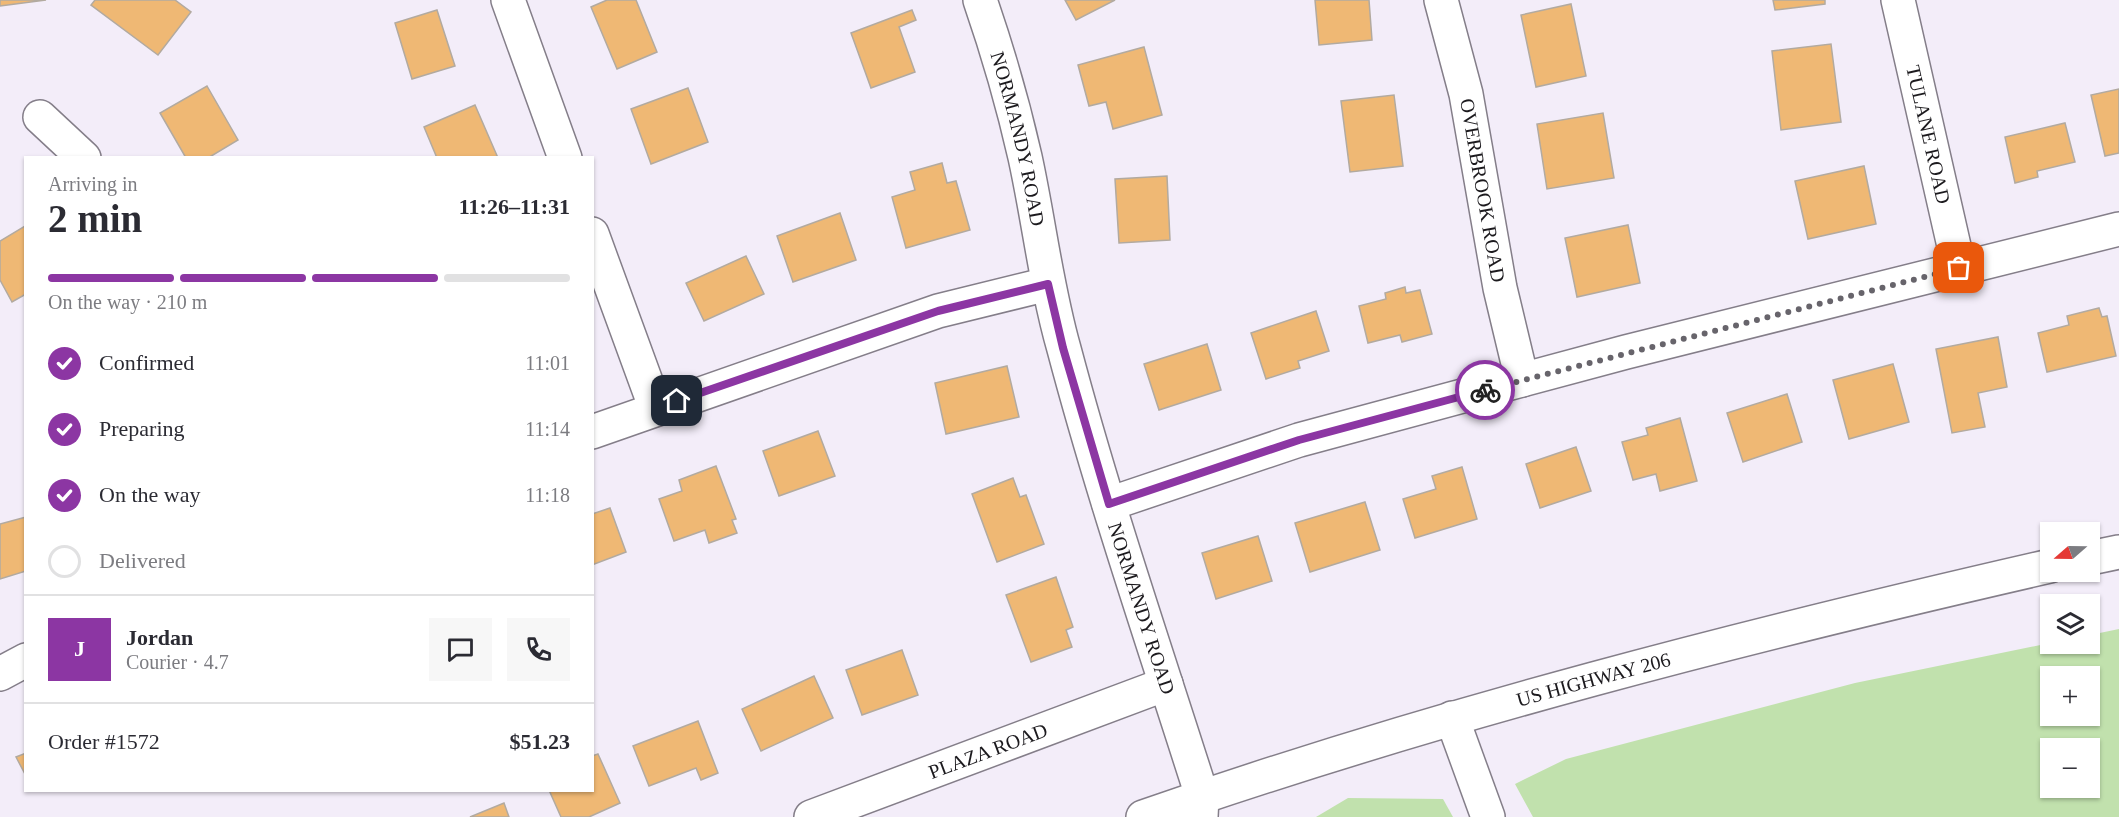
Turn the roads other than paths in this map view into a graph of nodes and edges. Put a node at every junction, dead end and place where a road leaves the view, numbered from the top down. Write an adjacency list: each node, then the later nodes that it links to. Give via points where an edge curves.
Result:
1 (508, 0): 7 (main road)
2 (981, 0): 11 (main road, NORMANDY ROAD, via 1025,158)
3 (1442, 0): 12 (main road, OVERBROOK ROAD, via 1467,94 1498,276)
4 (1898, 0): 10 (main road, TULANE ROAD)
5 (40, 117): 6 (main road)
6 (82, 156)
7 (564, 156)
8 (2119, 229): 10 (main road)
9 (594, 239): 13 (main road)
10 (1959, 268): 12 (main road)
11 (1048, 284): 13 (main road, via 938,311); 15 (main road, NORMANDY ROAD)
12 (1522, 380): 15 (main road, via 1299,440)
13 (656, 409): 14 (main road)
14 (594, 431)
15 (1109, 504): 21 (main road, NORMANDY ROAD)
16 (2119, 552): 17 (main road)
17 (2100, 556)
18 (2040, 568): 22 (main road, US HIGHWAY 206, via 1691,652)
19 (24, 661): 20 (main road)
20 (0, 674)
21 (1166, 684): 23 (main road, NORMANDY ROAD); 24 (main road, PLAZA ROAD)
22 (1452, 718): 23 (main road, US HIGHWAY 206); 26 (main road)
23 (1208, 810): 25 (main road, US HIGHWAY 206)
24 (811, 817)
25 (1143, 817)
26 (1488, 817)

